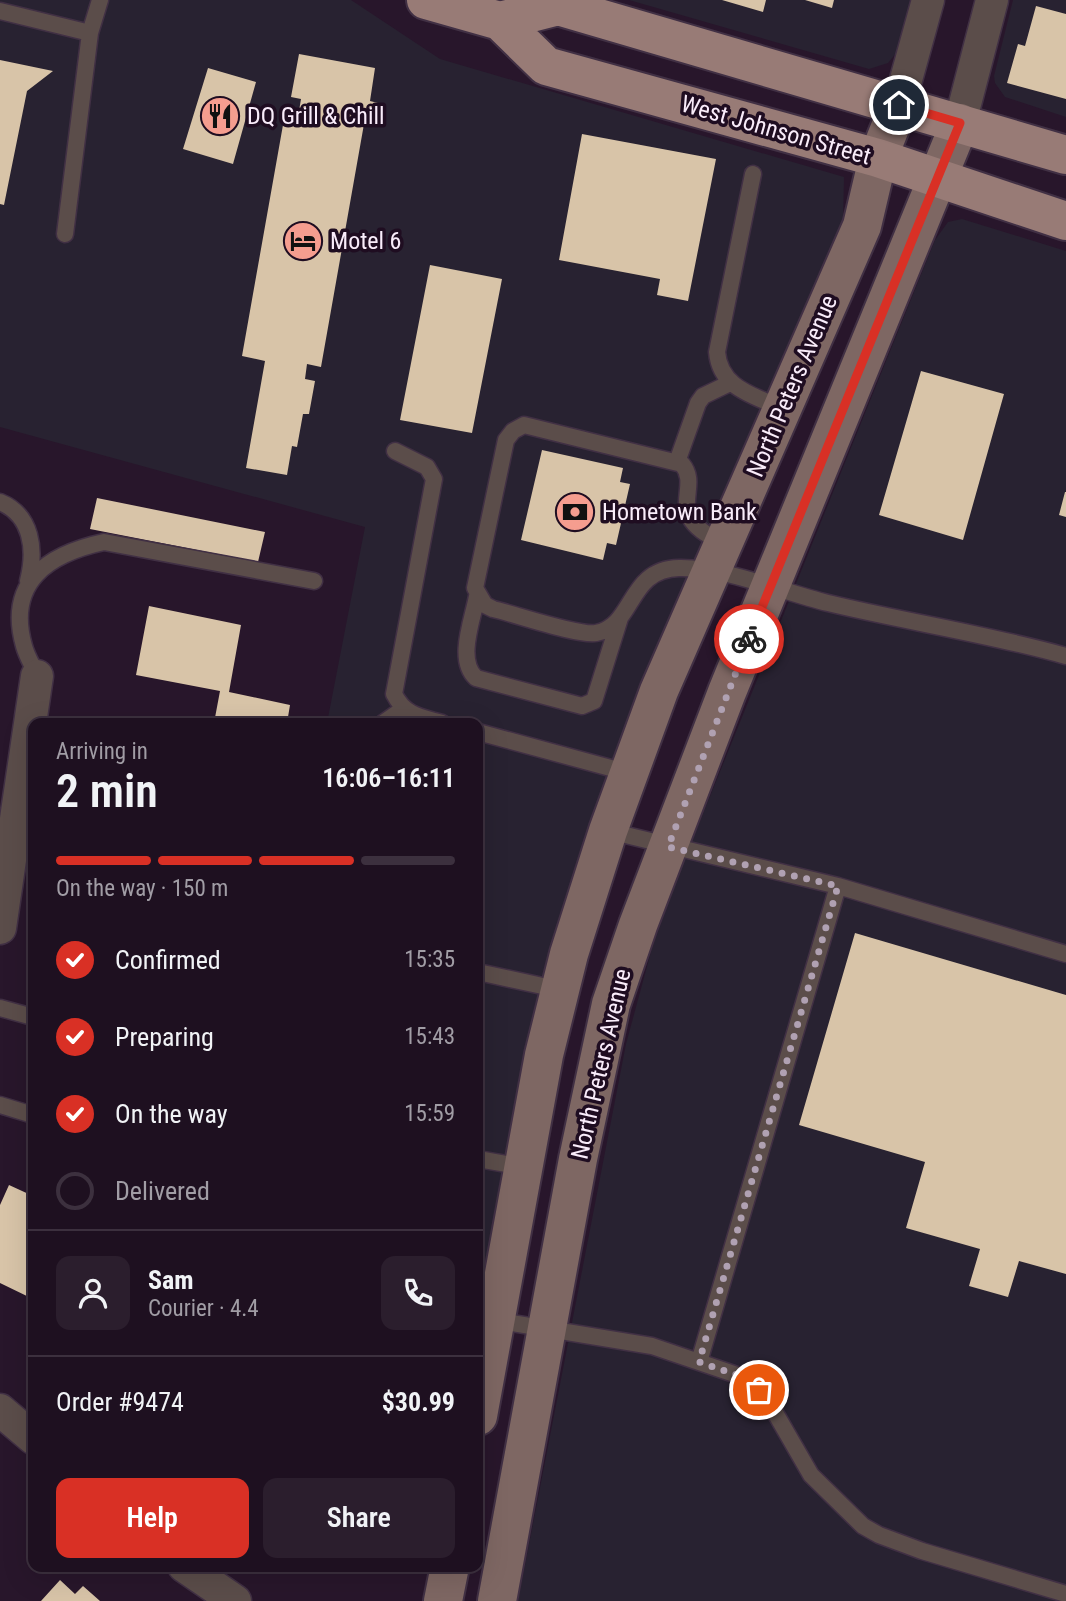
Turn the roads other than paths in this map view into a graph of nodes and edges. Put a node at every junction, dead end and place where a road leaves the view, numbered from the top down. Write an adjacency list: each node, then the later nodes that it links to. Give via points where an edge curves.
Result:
1 (100, 0): 7 (lane)
2 (426, 0): 6 (main road, West Johnson Street)
3 (928, 0): 8 (street, North Peters Avenue)
4 (992, 0): 9 (street, North Peters Avenue)
5 (0, 11): 7 (lane)
6 (500, 21): 8 (main road, via 558,6); 11 (main road, West Johnson Street, via 546,66)
7 (90, 33): 15 (lane)
8 (899, 105): 9 (main road); 11 (main road, North Peters Avenue)
9 (960, 123): 10 (main road); 13 (main road, North Peters Avenue)
10 (1066, 155)
11 (878, 158): 13 (main road, West Johnson Street); 17 (main road, North Peters Avenue, via 862,226)
12 (753, 174): 16 (lane, via 717,352 722,373)
13 (938, 178): 14 (main road, West Johnson Street); 24 (main road, North Peters Avenue)
14 (1066, 221)
15 (65, 234)
16 (730, 383): 17 (lane); 19 (lane, via 698,403)
17 (781, 408): 21 (main road, North Peters Avenue)
18 (396, 451): 29 (lane, via 427,467 434,479 394,694)
19 (677, 462): 21 (lane, via 686,469 685,501 694,524); 25 (lane, via 518,427 506,440)
20 (0, 502): 22 (lane, via 27,526 32,554)
21 (718, 557): 24 (lane); 26 (lane, via 655,575 639,585); 35 (main road, North Peters Avenue, via 659,691)
22 (28, 580): 23 (lane, via 68,552 104,542); 28 (lane, via 20,625)
23 (314, 581)
24 (770, 588): 27 (lane); 37 (main road, North Peters Avenue)
25 (477, 596): 26 (lane, via 493,609 592,634); 26 (lane, via 466,657 469,672 476,678 582,706 594,701)
26 (620, 618)
27 (1066, 656)
28 (37, 676): 30 (street)
29 (403, 709): 31 (lane); 32 (lane)
30 (31, 718)
31 (390, 718)
32 (422, 718)
33 (483, 733): 35 (lane)
34 (28, 737): 39 (street)
35 (629, 773): 36 (main road, North Peters Avenue)
36 (608, 831): 37 (lane); 42 (main road, North Peters Avenue)
37 (668, 847): 38 (lane); 50 (main road, North Peters Avenue, via 611,1003)
38 (838, 886): 40 (lane); 51 (lane)
39 (1, 921)
40 (1066, 954)
41 (483, 973): 42 (lane)
42 (561, 989): 48 (main road, North Peters Avenue)
43 (0, 1008): 44 (lane)
44 (28, 1016)
45 (0, 1105): 46 (lane)
46 (28, 1113)
47 (483, 1160): 48 (lane)
48 (523, 1167): 49 (main road, North Peters Avenue)
49 (487, 1322): 50 (lane); 52 (main road, North Peters Avenue)
50 (549, 1327): 51 (lane, via 652,1346); 60 (main road, North Peters Avenue)
51 (699, 1362): 57 (lane, via 737,1375 759,1390 776,1411 811,1475 871,1531)
52 (483, 1364)
53 (0, 1410): 54 (street)
54 (28, 1434)
55 (193, 1572): 58 (street)
56 (449, 1572): 59 (main road)
57 (1066, 1594)
58 (235, 1601)
59 (443, 1601)
60 (497, 1601)

